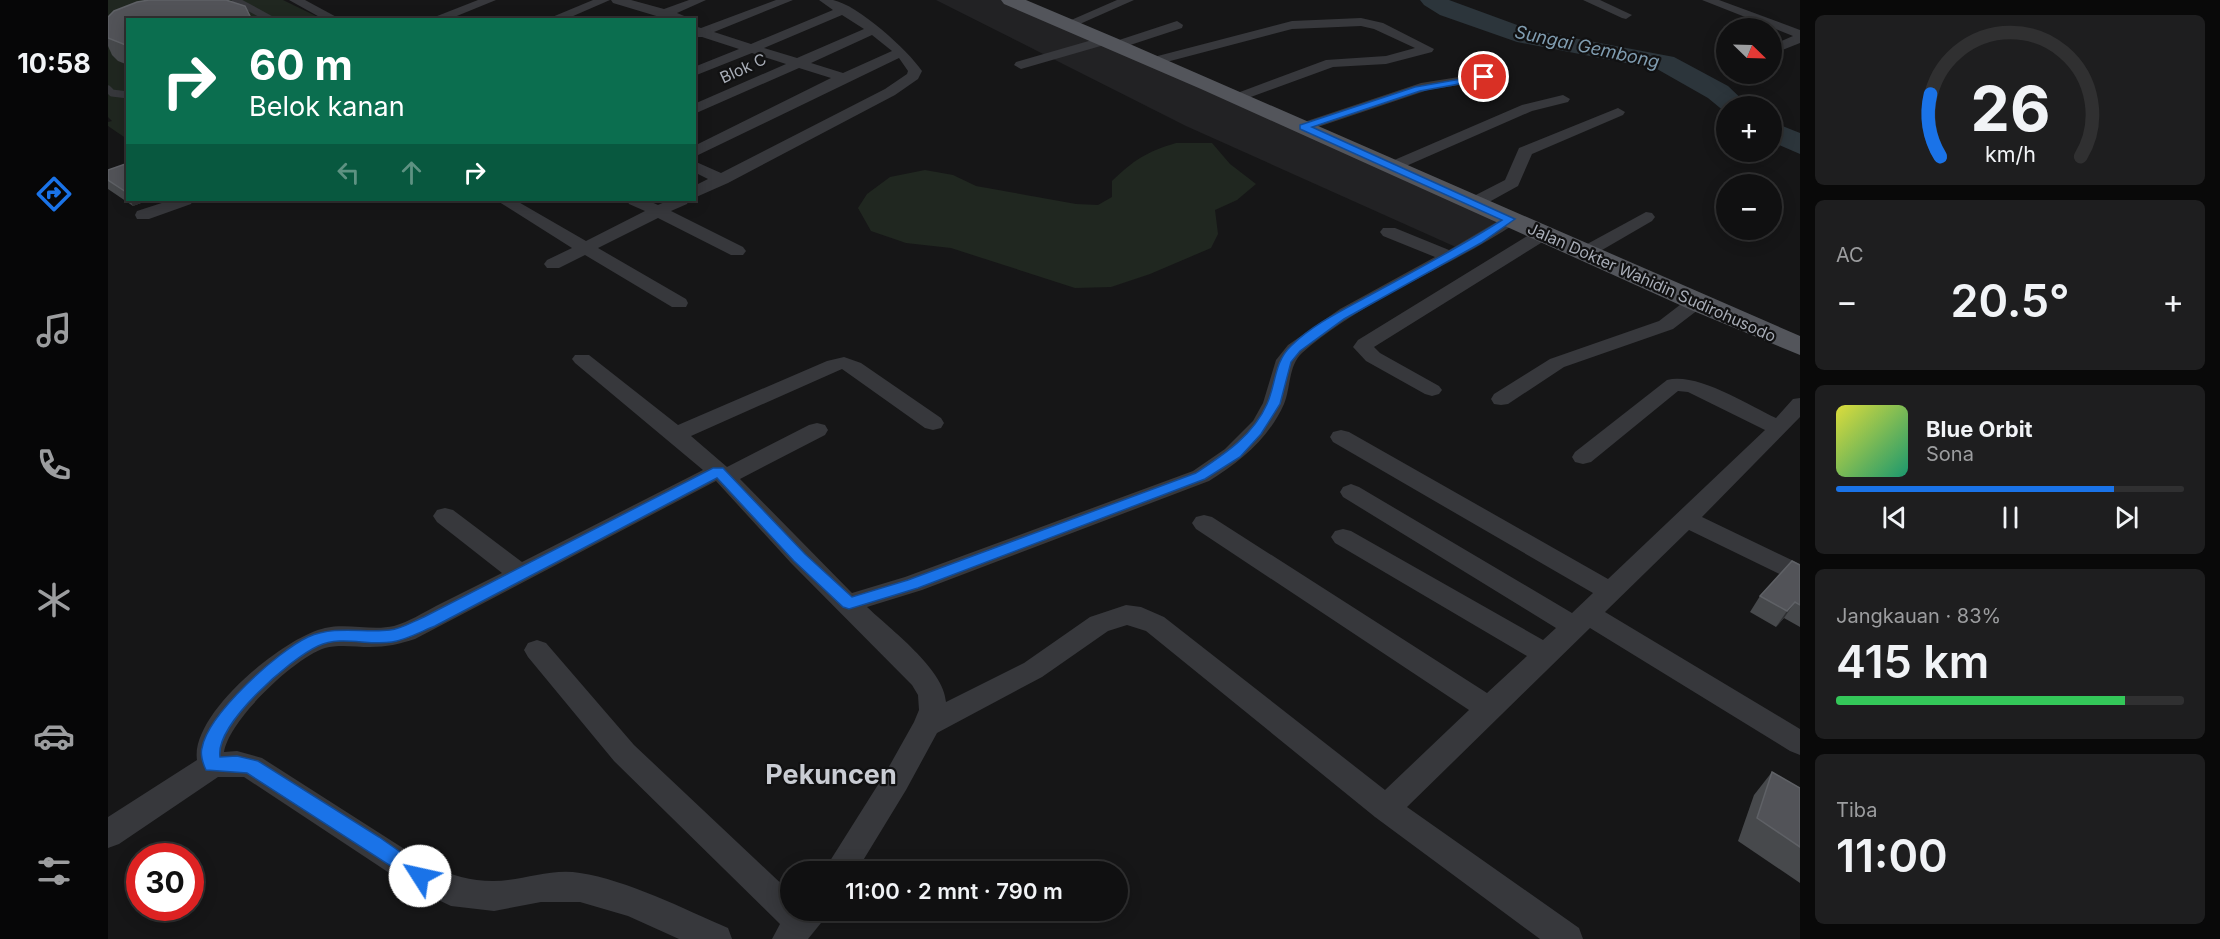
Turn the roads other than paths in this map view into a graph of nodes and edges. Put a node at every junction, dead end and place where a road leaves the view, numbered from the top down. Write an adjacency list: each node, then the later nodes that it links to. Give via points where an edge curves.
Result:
1 (234, 0): 16 (lane)
2 (297, 0): 17 (street)
3 (490, 0): 18 (street)
4 (604, 0): 19 (street)
5 (617, 0): 15 (street)
6 (700, 0): 15 (street)
7 (787, 0): 23 (street)
8 (825, 0): 13 (street)
9 (1010, 0): 21 (main road, Jalan Dokter Wahidin Sudirohusodo)
10 (1128, 0): 21 (street)
11 (1589, 0): 14 (street)
12 (1708, 0): 25 (street)
13 (843, 10): 24 (street); 28 (street)
14 (1626, 15)
15 (658, 16): 20 (street)
16 (268, 18)
17 (332, 18)
18 (439, 18)
19 (556, 18)
20 (673, 18)
21 (1068, 24): 26 (main road, Jalan Dokter Wahidin Sudirohusodo)
22 (1177, 25): 26 (street)
23 (700, 29): 28 (street)
24 (872, 30): 29 (street); 30 (street, Blok C)
25 (1800, 36): 27 (street)
26 (1112, 43): 31 (main road, Jalan Dokter Wahidin Sudirohusodo); 32 (street)
27 (1782, 45)
28 (755, 46): 30 (street); 33 (street)
29 (901, 52): 35 (street); 37 (street, via 915,71)
30 (800, 61): 35 (street); 41 (street, Blok C)
31 (1155, 61): 39 (main road, Jalan Dokter Wahidin Sudirohusodo); 39 (street, via 1292,25 1361,21 1427,49 1386,60 1331,63)
32 (1021, 65)
33 (696, 71)
34 (1484, 77): 43 (street, via 1418,88)
35 (851, 78): 37 (street); 44 (street)
36 (108, 89): 38 (lane)
37 (890, 92): 47 (street)
38 (126, 95)
39 (1237, 98): 43 (main road, Jalan Dokter Wahidin Sudirohusodo)
40 (1563, 99): 46 (street, via 1527,108)
41 (696, 109)
42 (1618, 112): 53 (street, via 1525,151 1512,183)
43 (1303, 127): 46 (main road, Jalan Dokter Wahidin Sudirohusodo)
44 (696, 151)
45 (696, 167): 47 (street)
46 (1391, 167): 53 (main road, Jalan Dokter Wahidin Sudirohusodo)
47 (722, 180): 48 (street)
48 (696, 192)
49 (182, 201): 55 (street)
50 (506, 201): 60 (street)
51 (637, 201): 54 (street)
52 (679, 201): 54 (street)
53 (1474, 203): 57 (main road, Jalan Dokter Wahidin Sudirohusodo)
54 (657, 211): 60 (street); 61 (street)
55 (143, 214)
56 (1646, 217): 62 (street)
57 (1510, 219): 59 (main road, Jalan Dokter Wahidin Sudirohusodo); 63 (street)
58 (1389, 232): 63 (street)
59 (1543, 234): 62 (main road, Jalan Dokter Wahidin Sudirohusodo); 69 (street, via 1365,344 1373,357)
60 (584, 248): 64 (street); 66 (street)
61 (737, 251)
62 (1584, 253): 65 (main road, Jalan Dokter Wahidin Sudirohusodo)
63 (1449, 256): 87 (street, via 1340,316 1295,348 1285,362 1274,404 1256,431 1235,454 1201,476 913,584)
64 (553, 264)
65 (1696, 302): 67 (main road, Jalan Dokter Wahidin Sudirohusodo); 70 (street, via 1666,325 1557,363)
66 (680, 303)
67 (1800, 346)
68 (582, 359): 75 (street)
69 (1432, 390)
70 (1501, 399)
71 (1800, 404): 73 (street)
72 (933, 423): 75 (street, via 844,363)
73 (1779, 428): 77 (street, via 1694,387 1674,384); 81 (street)
74 (817, 430): 78 (street)
75 (676, 434): 78 (street)
76 (1341, 437): 86 (street)
77 (1583, 457)
78 (722, 474): 84 (street); 87 (street)
79 (1351, 492): 88 (street)
80 (445, 516): 84 (street)
81 (1686, 519): 85 (street); 86 (street)
82 (1204, 523): 91 (street)
83 (1343, 537): 90 (street)
84 (520, 574): 93 (street, via 430,621 392,636 337,635 314,641 264,678)
85 (1800, 575)
86 (1611, 592): 88 (street)
87 (849, 603): 92 (street, via 927,685 933,710)
88 (1579, 620): 90 (street); 94 (street)
89 (537, 650): 98 (street, via 624,753)
90 (1544, 653): 91 (street)
91 (1488, 708): 95 (street)
92 (927, 725): 95 (street, via 1033,670 1099,624 1118,616 1134,616 1155,624); 97 (street)
93 (218, 739): 96 (street); 99 (street, via 237,763 252,767 420,876 451,891 494,896 541,887 580,888 633,903)
94 (1800, 743)
95 (1386, 808): 100 (street)
96 (108, 834)
97 (845, 861)
98 (800, 924)
99 (716, 939)
100 (1567, 939)

